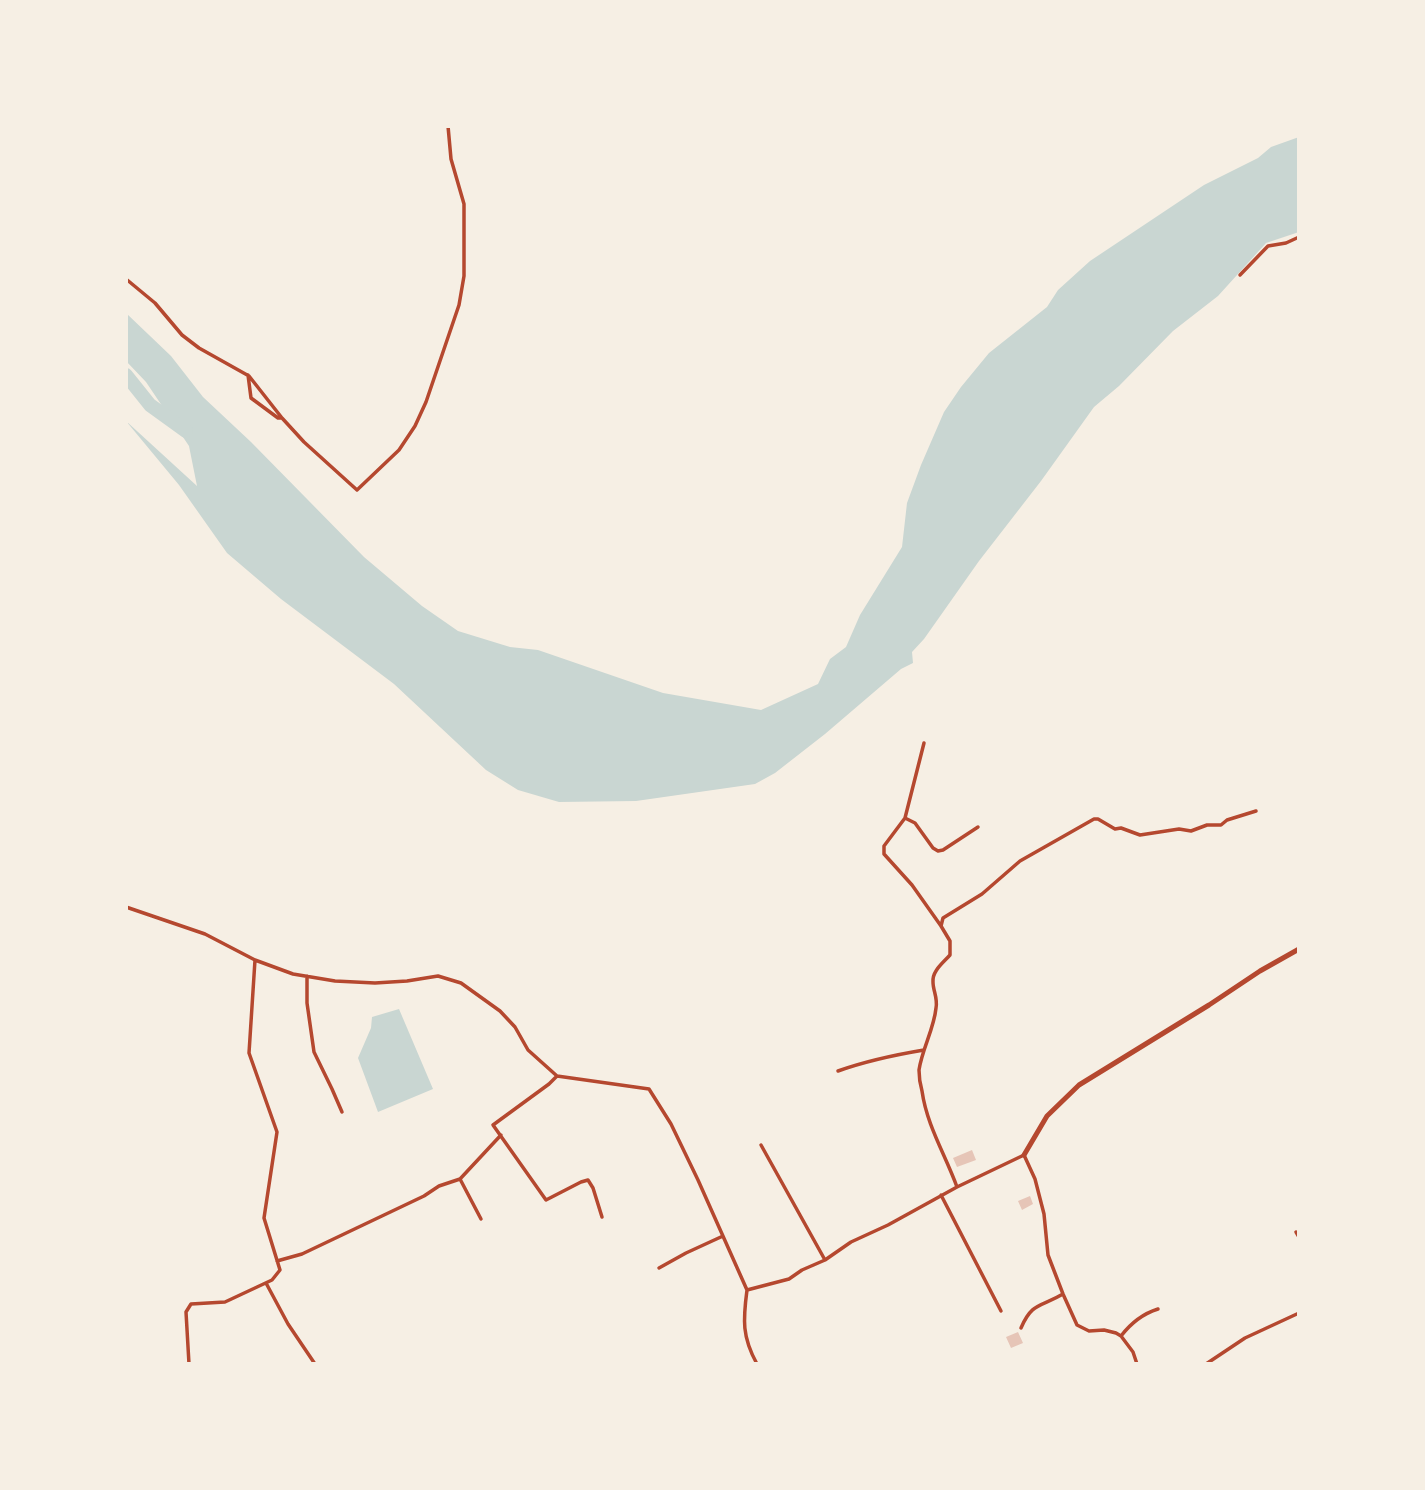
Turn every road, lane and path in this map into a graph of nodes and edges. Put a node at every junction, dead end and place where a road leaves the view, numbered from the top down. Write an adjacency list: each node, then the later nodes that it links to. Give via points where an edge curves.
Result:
1 (448, 126): 6 (street, via 451,159 464,204 464,276 459,305 415,426 399,450 357,490)
2 (1299, 237): 3 (street, via 1268,246)
3 (1240, 275)
4 (126, 279): 5 (street, via 155,303 182,335)
5 (248, 375): 6 (street); 6 (street, via 251,398)
6 (282, 418)
7 (924, 743): 9 (street)
8 (1256, 811): 12 (street, via 1191,831 1139,835 1094,819 1020,861 982,894 943,918)
9 (905, 818): 10 (street, via 938,851); 12 (street, via 884,846 884,854)
10 (978, 827)
11 (126, 907): 14 (street, via 205,933)
12 (941, 926): 16 (street, via 950,941 950,955 932,979 936,1009)
13 (1299, 949): 22 (main road, via 1079,1085 1047,1116)
14 (255, 960): 15 (street); 32 (street, via 249,1053 277,1132 264,1218)
15 (307, 976): 18 (street, via 375,983 438,976 461,983 499,1011 528,1050); 19 (street, via 314,1052)
16 (924, 1051): 17 (street); 24 (street, via 919,1073 924,1106)
17 (838, 1071)
18 (557, 1076): 20 (street, via 493,1125); 29 (street, via 649,1089 671,1124)
19 (342, 1112)
20 (501, 1135): 23 (street); 26 (street, via 546,1200 588,1180)
21 (761, 1145): 31 (street)
22 (1024, 1155): 24 (street); 36 (street, via 1035,1179 1048,1255)
23 (460, 1179): 27 (street); 32 (street)
24 (957, 1187): 25 (street)
25 (941, 1195): 31 (street); 38 (street)
26 (602, 1217)
27 (481, 1219)
28 (1296, 1231): 30 (street)
29 (723, 1236): 33 (street); 35 (street)
30 (1299, 1237)
31 (825, 1260): 35 (street, via 789,1279)
32 (277, 1262): 34 (street, via 280,1270)
33 (659, 1268)
34 (266, 1283): 42 (street, via 225,1302 191,1304 186,1312); 43 (street)
35 (747, 1290): 44 (street, via 743,1318 748,1347)
36 (1063, 1294): 40 (street, via 1033,1309); 41 (street, via 1077,1325)
37 (1158, 1309): 41 (street, via 1137,1319)
38 (1001, 1311)
39 (1299, 1313): 46 (street, via 1245,1338)
40 (1021, 1328)
41 (1121, 1336): 45 (street)
42 (189, 1364)
43 (315, 1364)
44 (757, 1364)
45 (1137, 1364)
46 (1206, 1364)

